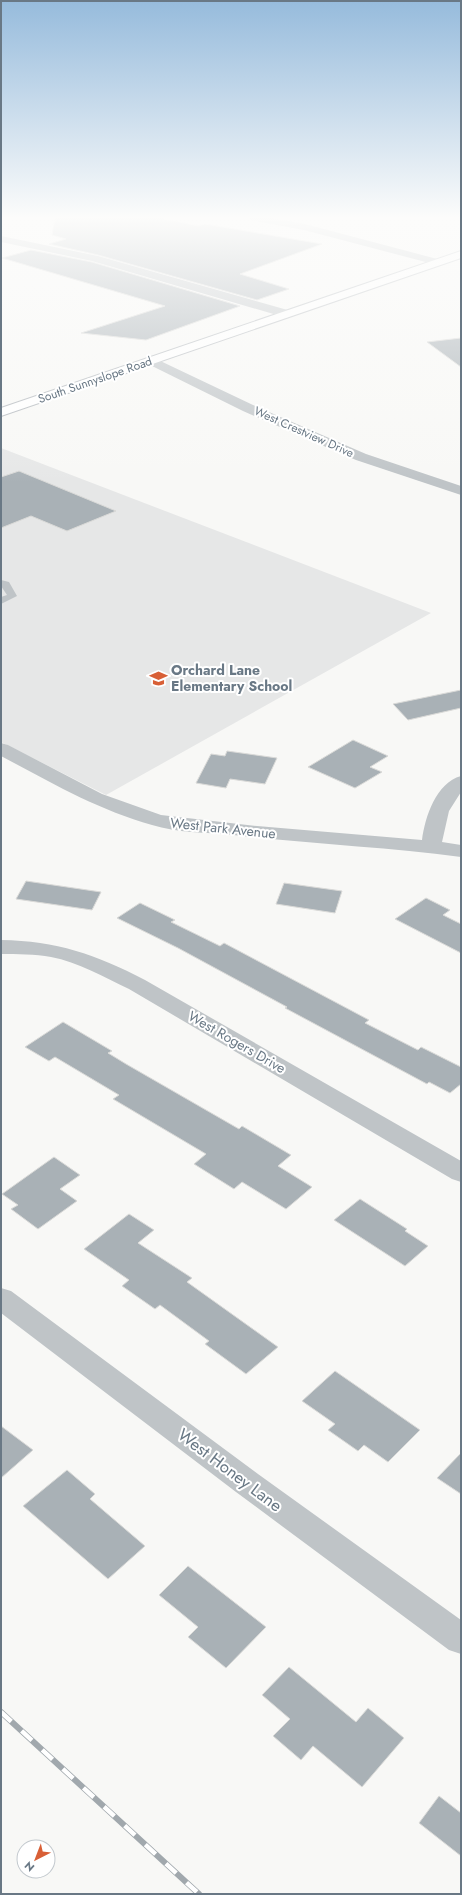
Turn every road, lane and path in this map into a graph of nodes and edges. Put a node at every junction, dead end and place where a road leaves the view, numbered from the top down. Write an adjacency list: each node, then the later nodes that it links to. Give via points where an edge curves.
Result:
1 (261, 306): 3 (street)
2 (309, 306): 3 (street, South Sunnyslope Road)
3 (287, 314): 4 (street, South Sunnyslope Road)
4 (152, 361): 5 (street, South Sunnyslope Road); 6 (street, West Crestview Drive, via 248,408 361,457)
5 (1, 412)
6 (461, 491)
7 (1, 583): 8 (lane, via 6,584 12,596)
8 (1, 601)
9 (1, 749): 11 (street, West Park Avenue, via 95,798 158,820 257,832)
10 (461, 782): 11 (street, via 453,788 440,806 434,823)
11 (431, 846): 12 (street, West Park Avenue)
12 (461, 851)
13 (1, 947): 14 (street, West Rogers Drive, via 51,951 93,963 117,974)
14 (461, 1173)
15 (1, 1298): 16 (street, West Honey Lane, via 246,1483)
16 (461, 1639)

